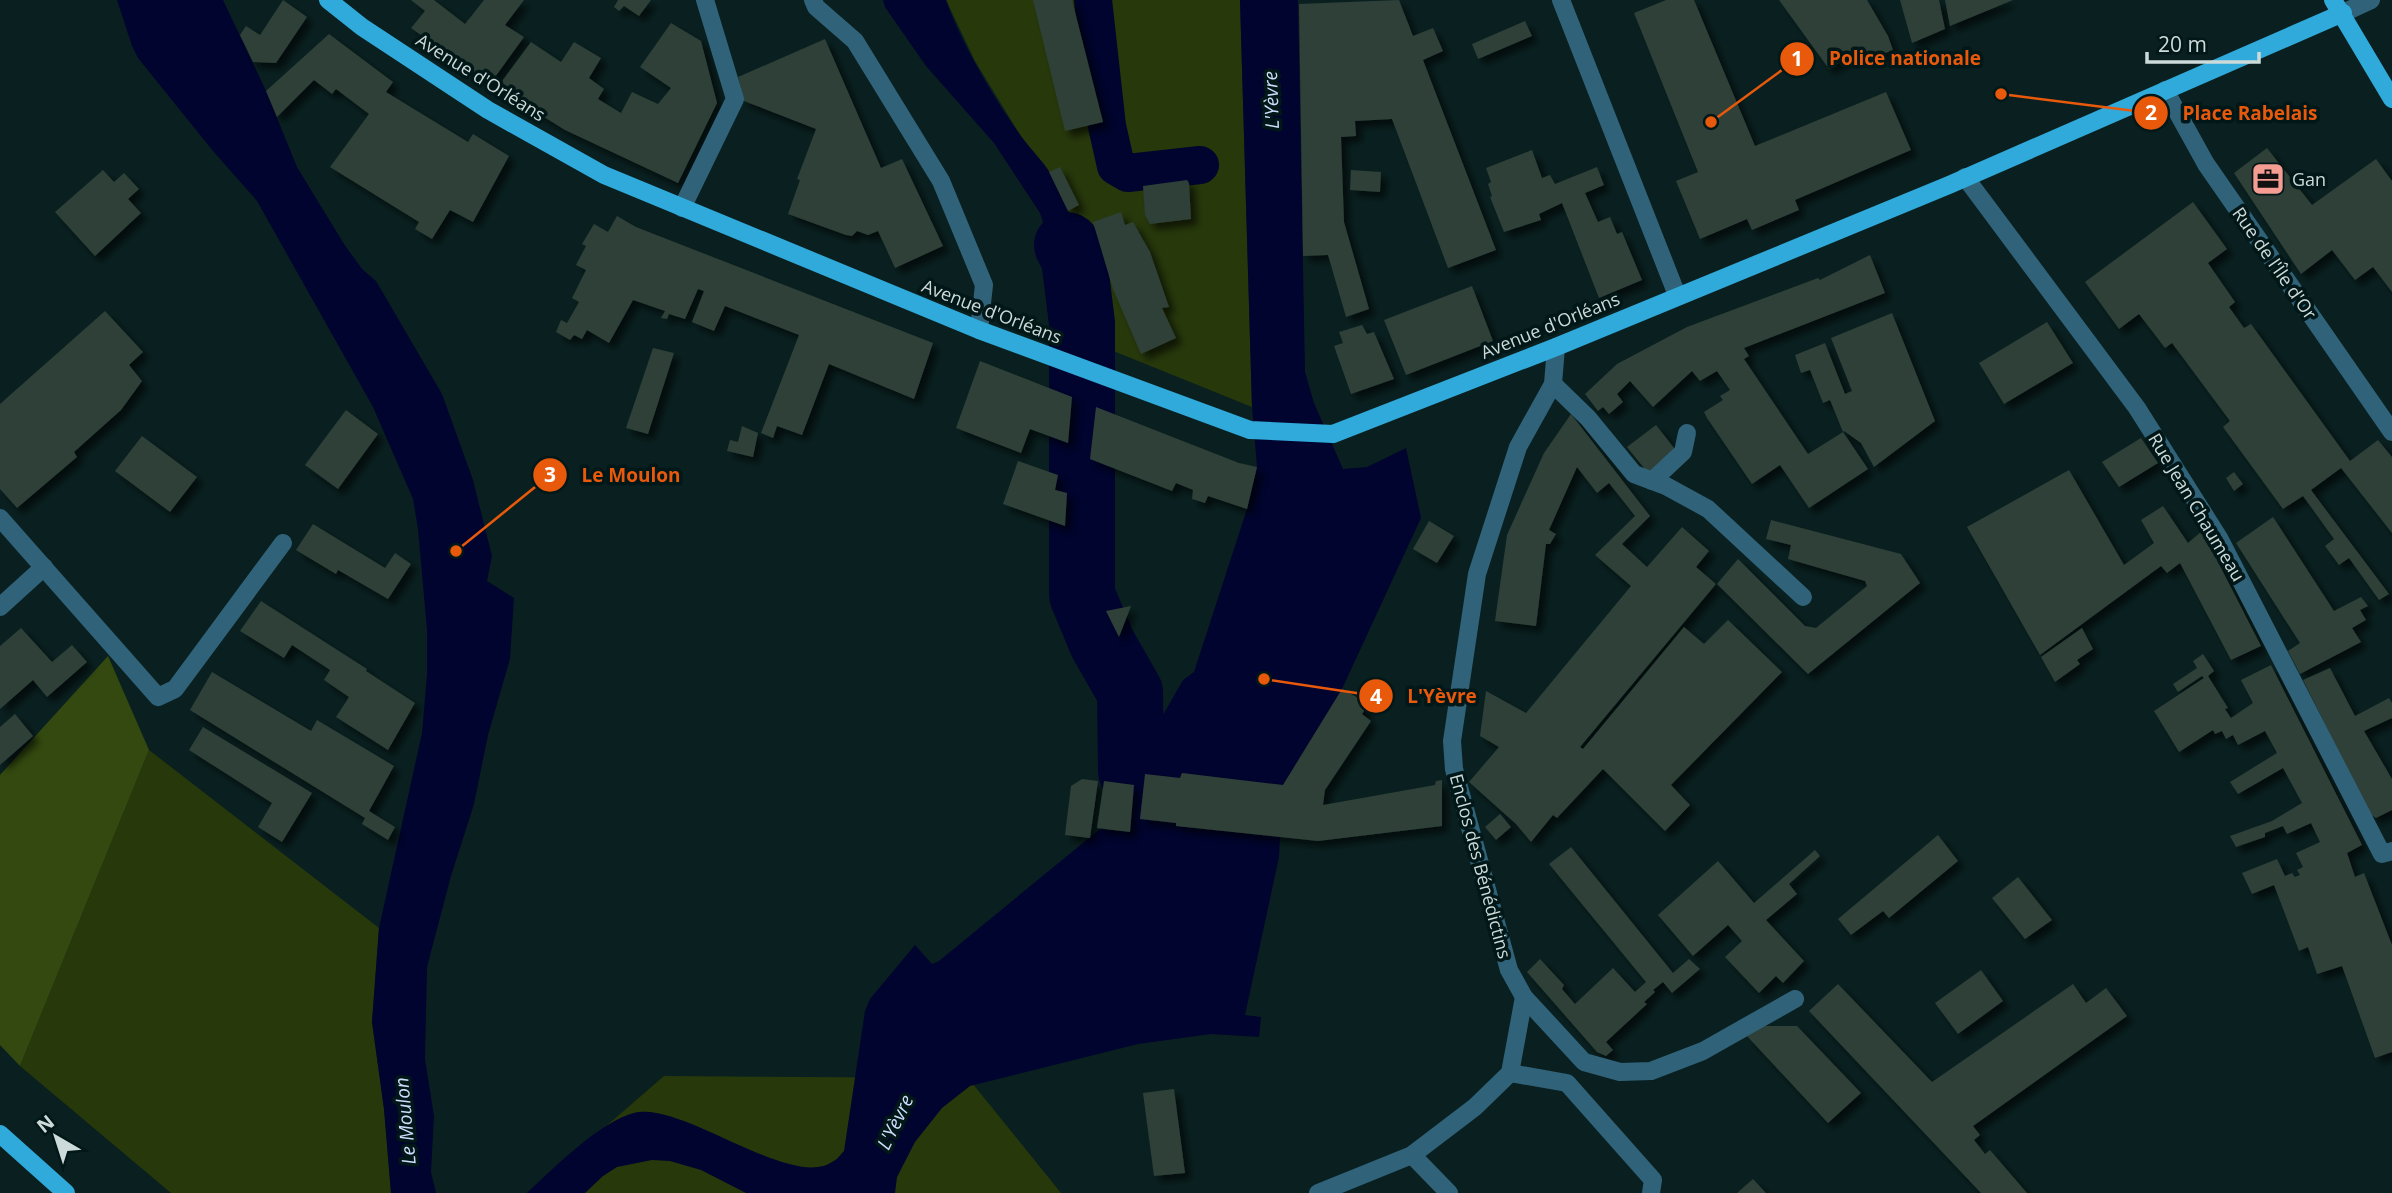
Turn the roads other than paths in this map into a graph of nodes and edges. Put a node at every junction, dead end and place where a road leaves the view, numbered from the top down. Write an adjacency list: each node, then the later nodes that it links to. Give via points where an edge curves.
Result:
1 (328, 0): 10 (main road, Avenue d'Orléans, via 488,110 604,175)
2 (705, 0): 10 (street, via 735,99)
3 (813, 0): 12 (street, via 855,41 941,181 984,285)
4 (1561, 0): 11 (street)
5 (2371, 0): 6 (street)
6 (2339, 4): 7 (main road, Avenue d'Orléans); 8 (main road)
7 (2165, 90): 9 (main road, Avenue d'Orléans); 15 (street, Rue de l'Île d'Or, via 2206,164)
8 (2392, 99)
9 (1957, 181): 11 (main road, Avenue d'Orléans); 23 (street, Rue Jean Chaumeau, via 2137,408 2220,538 2382,854)
10 (682, 208): 12 (main road, Avenue d'Orléans)
11 (1677, 295): 13 (main road, Avenue d'Orléans)
12 (979, 330): 13 (main road, Avenue d'Orléans, via 1250,430 1334,434)
13 (1556, 346): 14 (street, Enclos des Bénédictins)
14 (1553, 384): 17 (street, via 1634,474); 24 (street, Enclos des Bénédictins, via 1518,447 1477,574 1452,741 1454,769 1509,970)
15 (2392, 432)
16 (1686, 433): 17 (street, via 1683,452)
17 (1652, 481): 21 (street, via 1708,509)
18 (0, 518): 20 (street)
19 (283, 543): 20 (street, via 175,689 158,697)
20 (44, 567): 22 (street)
21 (1803, 597)
22 (0, 607)
23 (2392, 851)
24 (1524, 997): 25 (street, Enclos des Bénédictins, via 1584,1062 1620,1072 1651,1071 1703,1051); 26 (street)
25 (1795, 999)
26 (1510, 1073): 28 (street, via 1475,1107); 32 (street, via 1567,1083 1653,1180)
27 (0, 1134): 29 (main road)
28 (1412, 1155): 30 (street); 31 (street)
29 (66, 1193)
30 (1318, 1193)
31 (1449, 1193)
32 (1651, 1193)

